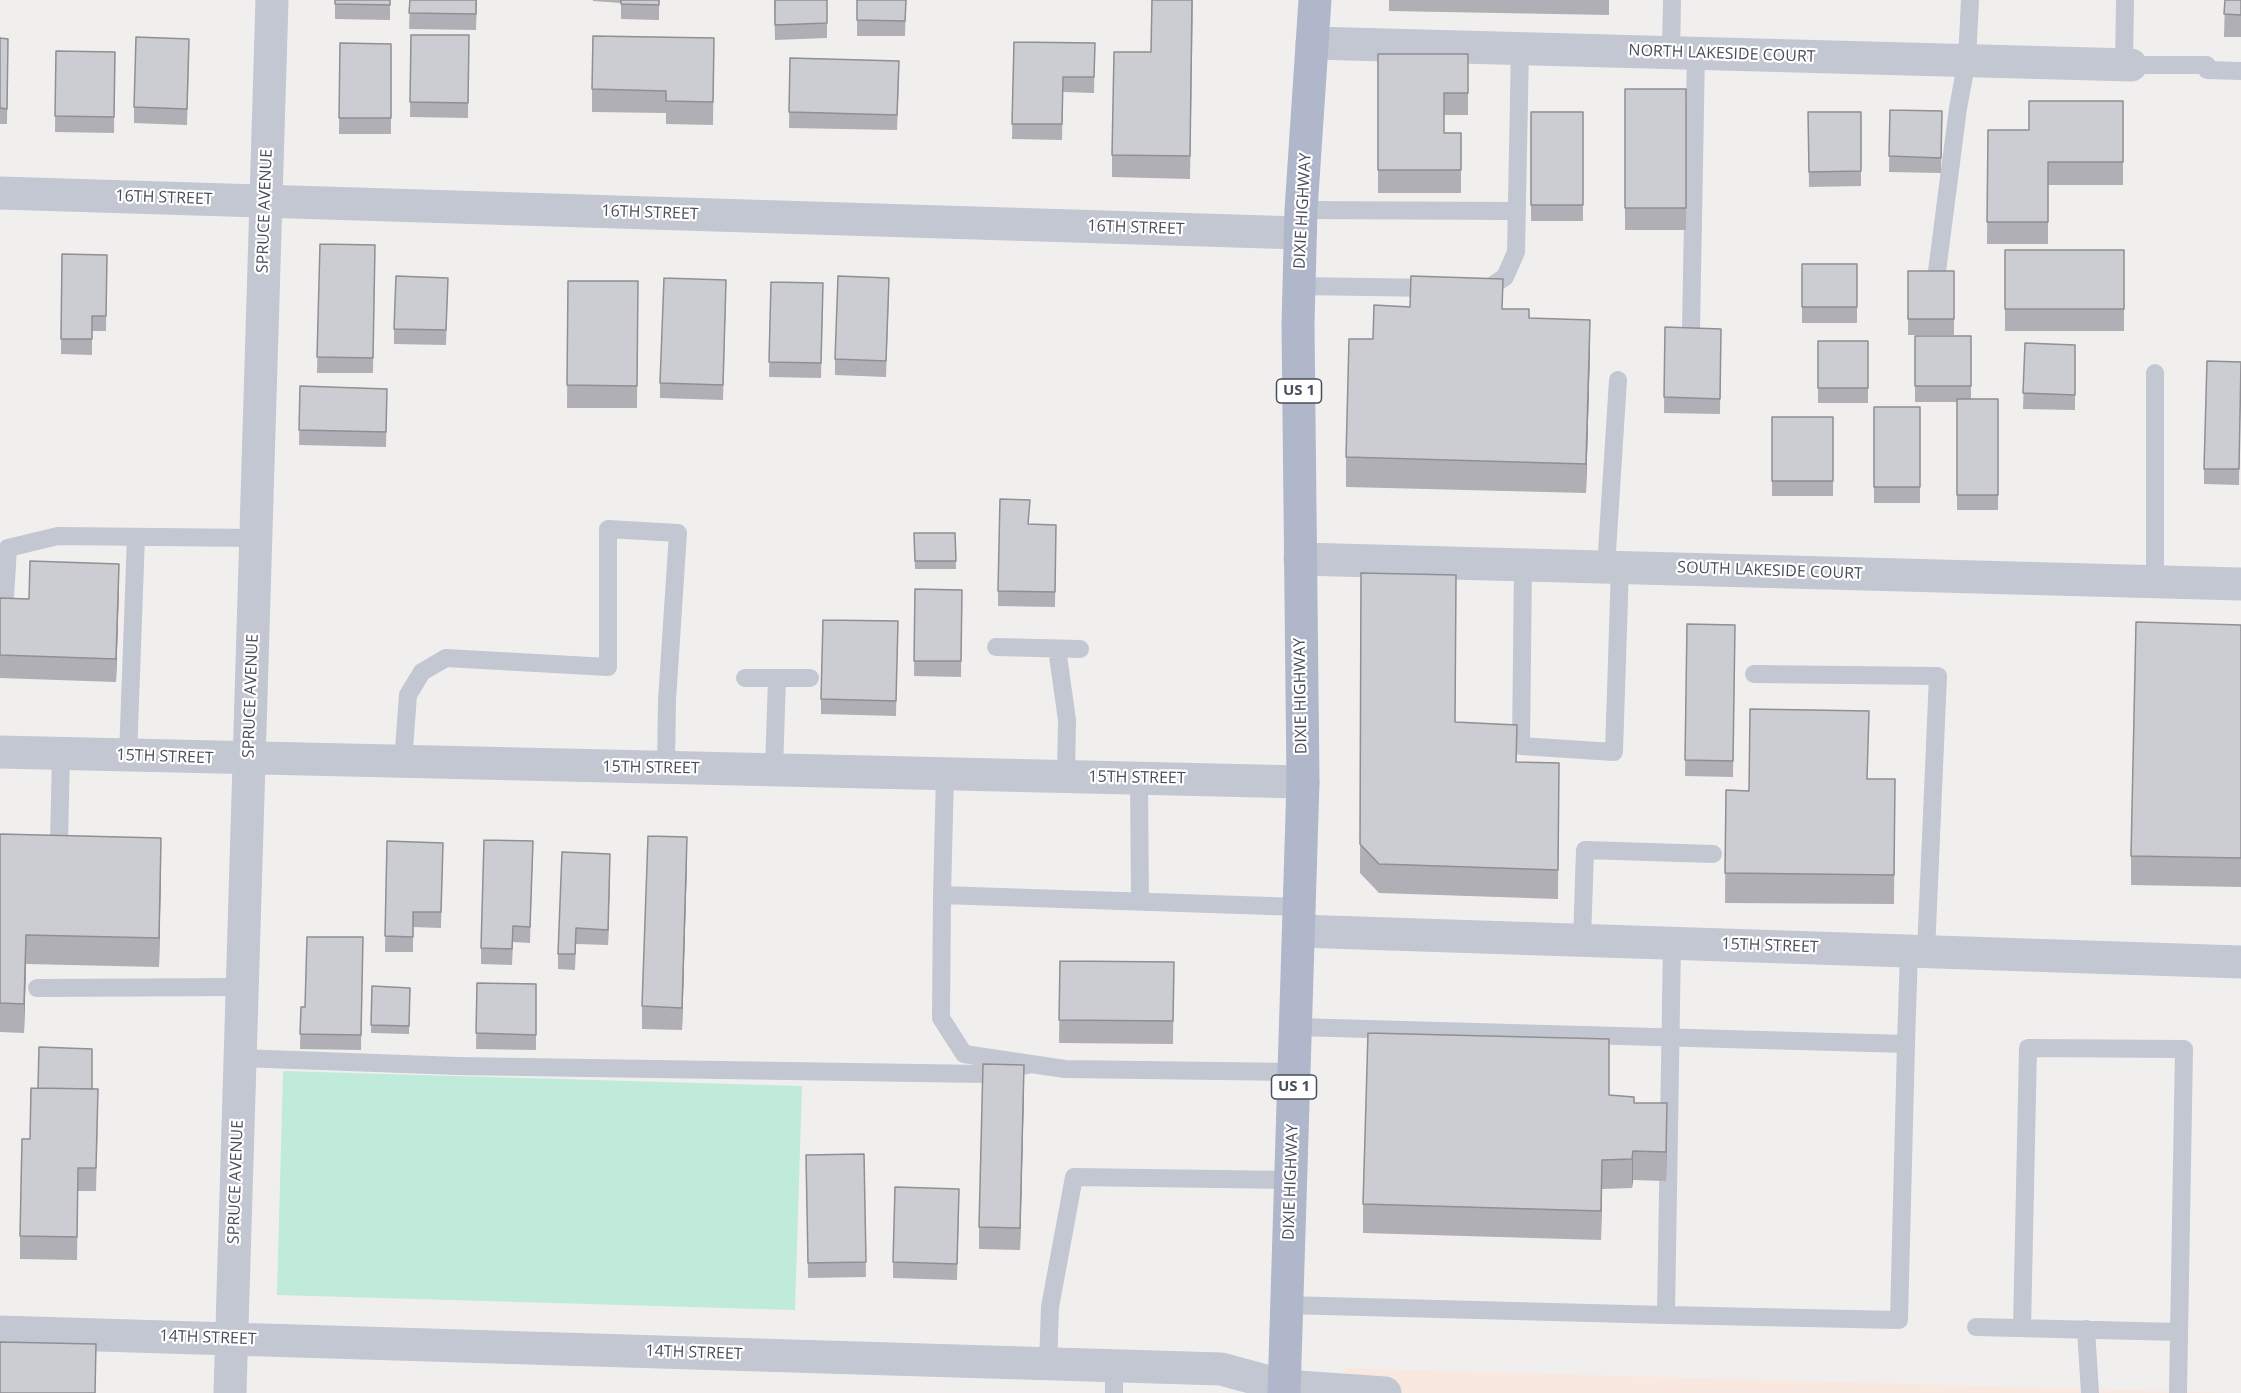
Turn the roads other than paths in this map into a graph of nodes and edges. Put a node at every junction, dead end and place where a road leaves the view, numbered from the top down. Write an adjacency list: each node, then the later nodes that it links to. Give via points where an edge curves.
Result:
1 (272, 0): 13 (street, SPRUCE AVENUE)
2 (1315, 0): 6 (main road, DIXIE HIGHWAY / US 1)
3 (1672, 0): 8 (lane)
4 (1970, 0): 9 (lane)
5 (2125, 0): 10 (lane)
6 (1312, 43): 7 (street, NORTH LAKESIDE COURT); 15 (main road, DIXIE HIGHWAY / US 1)
7 (1520, 48): 8 (street, NORTH LAKESIDE COURT); 14 (lane)
8 (1684, 53): 9 (street, NORTH LAKESIDE COURT); 18 (lane)
9 (1967, 60): 10 (street, NORTH LAKESIDE COURT); 16 (lane)
10 (2128, 65): 11 (lane)
11 (2241, 71)
12 (0, 193): 13 (street, 16TH STREET)
13 (266, 201): 15 (street, 16TH STREET); 22 (street, SPRUCE AVENUE)
14 (1517, 211): 15 (lane); 17 (lane, via 1516,252 1505,277 1486,289)
15 (1301, 222): 17 (main road, DIXIE HIGHWAY / US 1)
16 (1936, 279)
17 (1299, 286): 23 (main road, DIXIE HIGHWAY / US 1)
18 (1691, 330)
19 (2155, 373): 26 (lane)
20 (1618, 380): 25 (lane)
21 (136, 537): 22 (lane); 28 (lane, via 58,536 8,548); 38 (lane)
22 (255, 538): 39 (street, SPRUCE AVENUE)
23 (1300, 559): 24 (street, SOUTH LAKESIDE COURT); 46 (main road, DIXIE HIGHWAY / US 1)
24 (1523, 565): 25 (street, SOUTH LAKESIDE COURT); 25 (lane, via 1521,746 1614,752)
25 (1613, 567): 26 (street, SOUTH LAKESIDE COURT)
26 (2155, 582): 27 (street, SOUTH LAKESIDE COURT)
27 (2241, 584)
28 (4, 614)
29 (996, 647): 30 (lane)
30 (1057, 649): 31 (lane); 44 (lane, via 1067,720)
31 (1080, 650)
32 (1754, 674): 56 (lane, via 1938,675)
33 (745, 678): 34 (lane)
34 (777, 678): 35 (lane); 42 (lane)
35 (810, 678)
36 (0, 752): 37 (street, 15TH STREET)
37 (61, 754): 38 (street, 15TH STREET); 48 (lane)
38 (128, 756): 39 (street, 15TH STREET)
39 (249, 759): 40 (street, 15TH STREET); 58 (street, SPRUCE AVENUE)
40 (402, 763): 41 (street, 15TH STREET); 41 (lane, via 408,695 422,672 446,658 608,667 608,529 678,533)
41 (666, 768): 42 (street, 15TH STREET)
42 (774, 770): 43 (street, 15TH STREET)
43 (945, 774): 44 (street, 15TH STREET); 51 (lane)
44 (1066, 777): 45 (street, 15TH STREET)
45 (1139, 778): 46 (street, 15TH STREET); 52 (lane)
46 (1303, 782): 53 (main road, DIXIE HIGHWAY / US 1)
47 (35, 843): 48 (lane)
48 (59, 843): 49 (lane)
49 (82, 844)
50 (1713, 854): 54 (lane, via 1585,850)
51 (942, 895): 52 (lane); 64 (lane, via 941,1018 964,1054)
52 (1140, 902): 53 (lane)
53 (1299, 919): 54 (street, 15TH STREET); 60 (main road, DIXIE HIGHWAY / US 1)
54 (1582, 940): 55 (street, 15TH STREET)
55 (1672, 943): 56 (street, 15TH STREET); 61 (lane)
56 (1917, 951): 57 (street, 15TH STREET); 62 (lane)
57 (2241, 962)
58 (242, 987): 59 (lane); 63 (street, SPRUCE AVENUE)
59 (37, 988)
60 (1296, 1027): 61 (lane); 65 (main road, DIXIE HIGHWAY / US 1)
61 (1670, 1037): 62 (lane); 68 (lane)
62 (1906, 1044): 68 (lane, via 1899,1320)
63 (240, 1058): 64 (lane, via 458,1066 984,1074); 74 (street, SPRUCE AVENUE)
64 (1032, 1064): 65 (lane, via 1065,1069)
65 (1295, 1072): 66 (main road, DIXIE HIGHWAY / US 1)
66 (1291, 1180): 67 (main road, DIXIE HIGHWAY / US 1); 75 (lane, via 1074,1177 1050,1307)
67 (1287, 1305): 68 (lane); 77 (main road, DIXIE HIGHWAY / US 1)
68 (1666, 1315)
69 (1976, 1327): 70 (lane)
70 (2022, 1328): 71 (lane); 73 (lane, via 2028,1048 2184,1050)
71 (2086, 1329): 73 (lane); 80 (lane)
72 (0, 1332): 74 (street, 14TH STREET)
73 (2178, 1332): 81 (lane)
74 (232, 1339): 75 (street, 14TH STREET); 78 (street, SPRUCE AVENUE)
75 (1048, 1364): 76 (street, 14TH STREET)
76 (1114, 1379): 77 (street, 14TH STREET, via 1221,1369)
77 (1284, 1390): 79 (street, 14TH STREET)
78 (230, 1393)
79 (1386, 1393)
80 (2090, 1393)
81 (2178, 1393)

